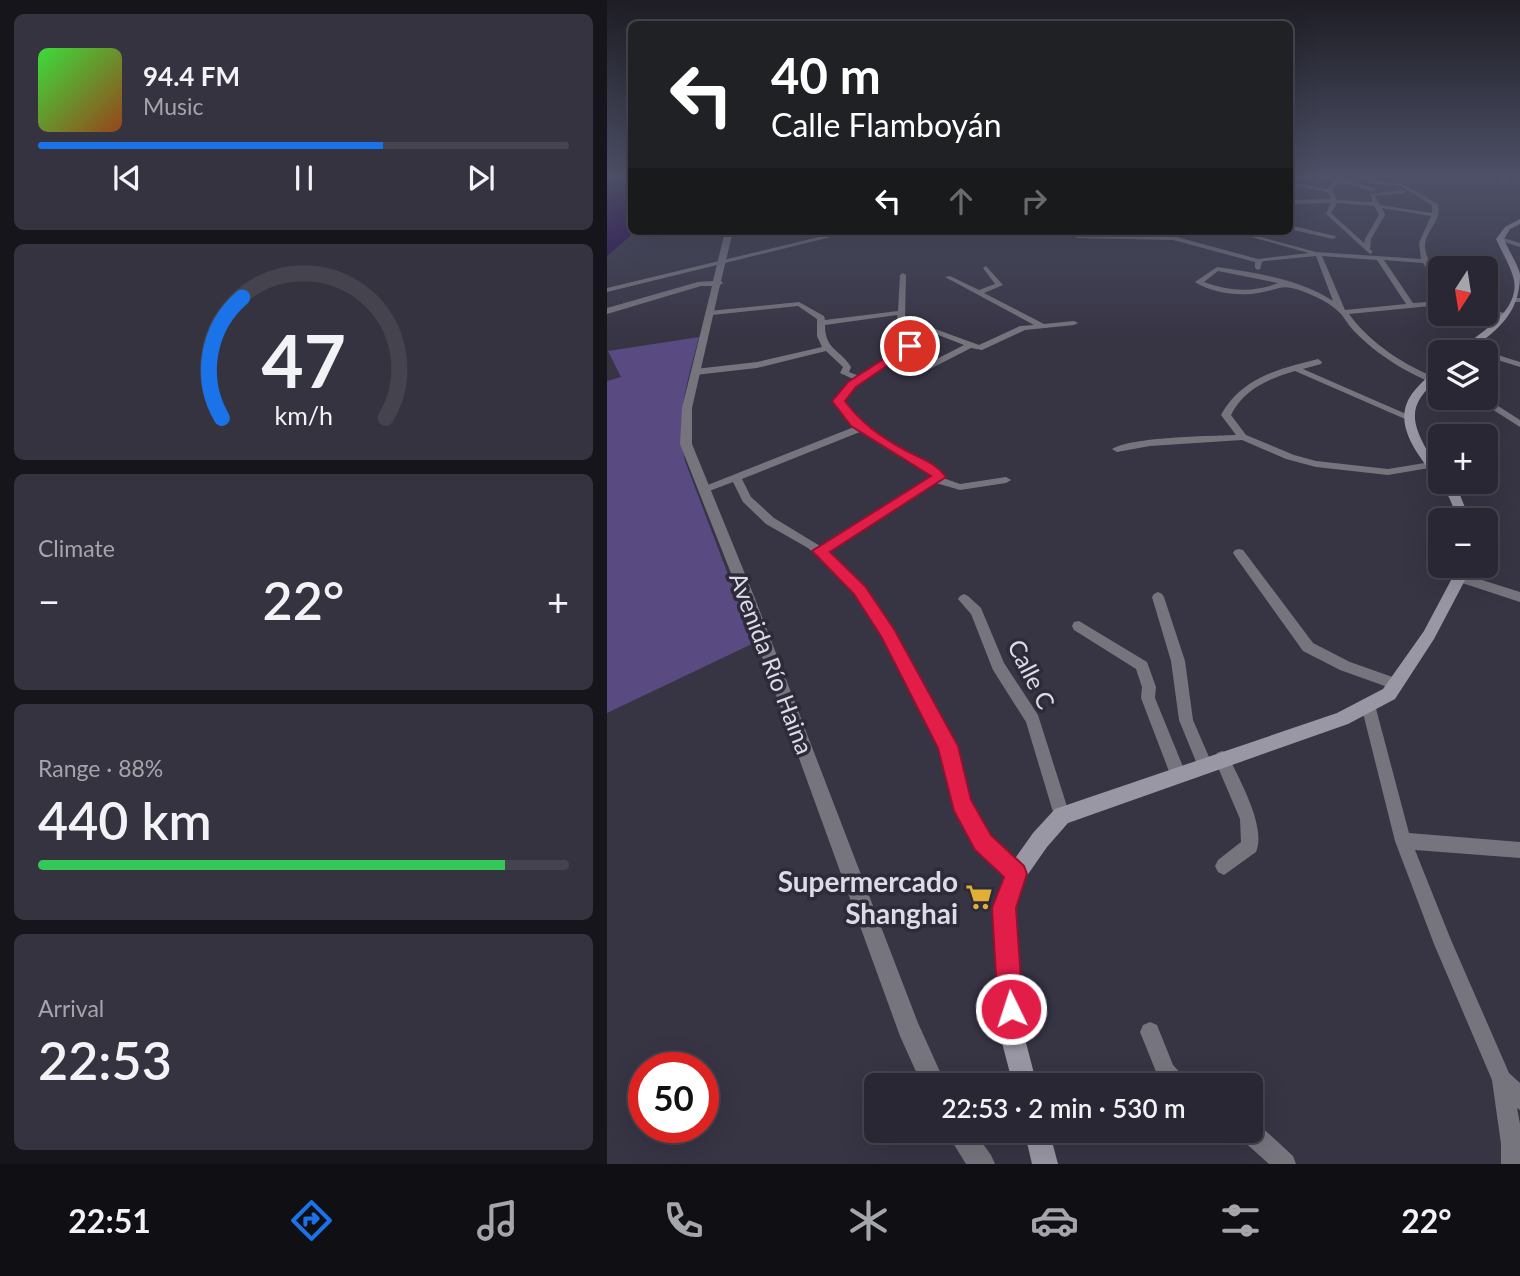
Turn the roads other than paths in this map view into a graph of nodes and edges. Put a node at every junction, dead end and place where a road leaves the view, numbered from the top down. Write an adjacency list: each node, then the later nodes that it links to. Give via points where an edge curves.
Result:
1 (1305, 230): 11 (street)
2 (1348, 230): 9 (street)
3 (1373, 230): 15 (street)
4 (1428, 230): 20 (street, via 1421,247)
5 (1506, 230): 12 (main road)
6 (728, 235): 21 (street, Avenida Río Haina)
7 (836, 235): 21 (street)
8 (1249, 235): 16 (street)
9 (1353, 235): 11 (street); 15 (street)
10 (1077, 236): 19 (street, via 1173,238)
11 (1333, 237): 16 (street)
12 (1500, 240): 13 (street); 31 (main road, via 1519,285)
13 (1520, 245)
14 (1268, 247): 17 (street)
15 (1367, 249): 18 (street)
16 (1318, 254): 17 (street); 18 (street); 35 (street)
17 (1292, 256): 19 (street)
18 (1377, 258): 20 (street); 33 (street)
19 (1259, 261): 25 (street)
20 (1426, 261): 22 (street)
21 (723, 264): 27 (street, Avenida Río Haina); 29 (street)
22 (1428, 264)
23 (986, 268): 30 (street, via 999,285)
24 (903, 275): 37 (street)
25 (1258, 275): 28 (street); 28 (street, via 1213,269 1199,282 1239,292)
26 (948, 277): 30 (street)
27 (718, 283): 34 (street); 36 (street, Avenida Río Haina)
28 (1282, 284): 35 (street, via 1309,292)
29 (607, 290)
30 (980, 292): 42 (street)
31 (1519, 300): 39 (main road)
32 (1428, 304): 33 (street)
33 (1410, 305): 35 (street)
34 (607, 310)
35 (1342, 311): 53 (street, via 1356,329)
36 (712, 313): 40 (street, via 799,304 812,309); 52 (street, Avenida Río Haina)
37 (899, 313): 40 (street); 43 (street, via 901,319)
38 (1498, 314): 39 (street)
39 (1504, 316): 44 (main road)
40 (821, 323): 46 (street, via 821,339)
41 (1074, 323): 42 (street)
42 (1041, 325): 45 (street)
43 (931, 331): 45 (street); 48 (street)
44 (1476, 340)
45 (974, 347): 48 (street, via 924,369)
46 (827, 348): 52 (street, via 757,365); 54 (street, via 843,359 844,373)
47 (1498, 357): 50 (street)
48 (890, 359): 54 (street)
49 (1318, 362): 51 (street)
50 (1520, 365)
51 (1295, 368): 57 (street); 60 (street, via 1279,372 1231,401 1226,415)
52 (695, 372): 67 (street, Avenida Río Haina, via 686,444)
53 (1428, 373)
54 (860, 379): 59 (street, via 838,401)
55 (1428, 387): 57 (main road, via 1409,406)
56 (1497, 410): 58 (street)
57 (1408, 417): 62 (main road)
58 (1520, 425)
59 (861, 428): 64 (street); 66 (street, via 937,472)
60 (1243, 438): 61 (street); 63 (street, via 1316,464 1388,472)
61 (1117, 449)
62 (1428, 461)
63 (1428, 466)
64 (736, 478): 67 (street); 68 (street, via 748,499 770,521)
65 (1006, 480): 66 (street, via 960,486)
66 (935, 482): 68 (street)
67 (704, 489): 86 (street, Avenida Río Haina)
68 (820, 551): 84 (street, via 860,590 888,634 948,746 962,804 983,842)
69 (1239, 553): 76 (street, via 1308,647 1344,666)
70 (1460, 578): 76 (main road)
71 (1477, 578): 73 (street)
72 (1158, 597): 78 (street, via 1178,661 1186,720)
73 (1520, 597)
74 (965, 599): 80 (street, Calle C, via 976,611 998,666 1033,720)
75 (1079, 626): 79 (street, via 1142,666 1148,698)
76 (1396, 684): 77 (main road, via 1389,694)
77 (1368, 705): 78 (main road, via 1342,719); 81 (street)
78 (1213, 761): 79 (main road); 83 (street, via 1248,819 1250,846)
79 (1178, 774): 80 (main road)
80 (1062, 816): 84 (main road)
81 (1403, 841): 82 (street); 89 (street)
82 (1520, 850)
83 (1224, 866)
84 (1016, 874): 87 (main road, via 1004,908 1012,1035)
85 (1150, 1032): 88 (street)
86 (929, 1073)
87 (1022, 1073)
88 (1167, 1073)
89 (1502, 1080): 90 (street); 97 (street)
90 (1520, 1099)
91 (966, 1143): 94 (street)
92 (1039, 1143): 95 (main road)
93 (1262, 1143): 96 (street)
94 (981, 1164)
95 (1045, 1164)
96 (1285, 1164)
97 (1512, 1164)

